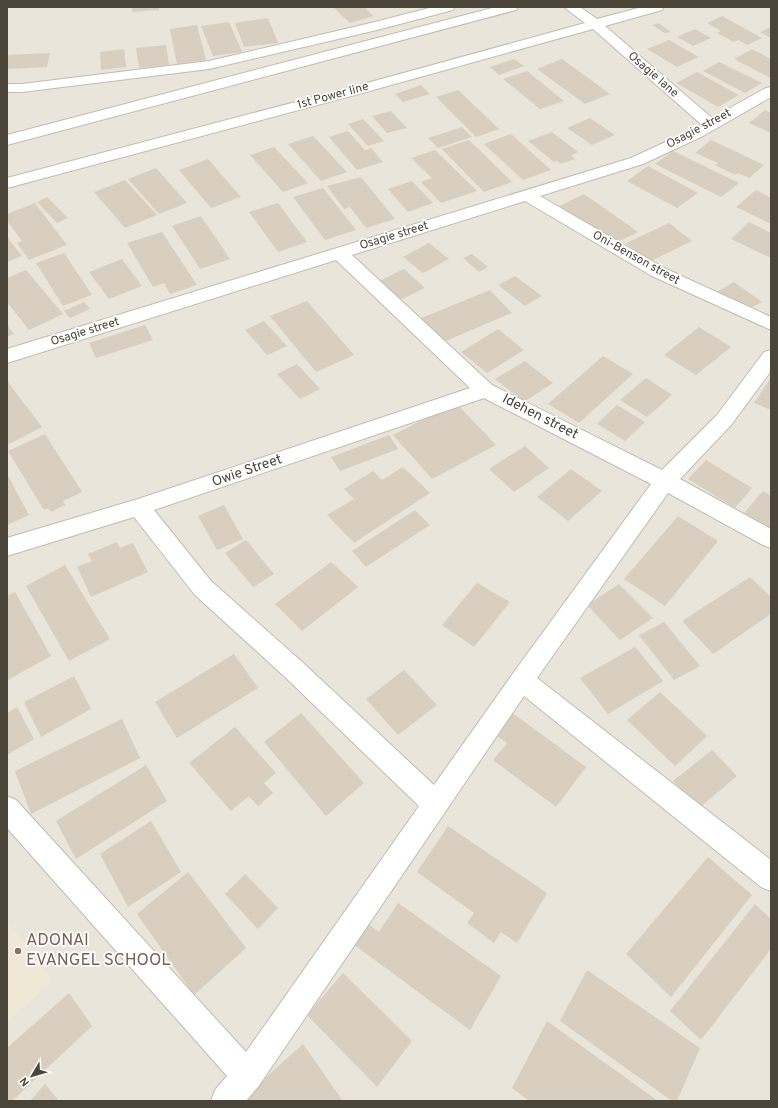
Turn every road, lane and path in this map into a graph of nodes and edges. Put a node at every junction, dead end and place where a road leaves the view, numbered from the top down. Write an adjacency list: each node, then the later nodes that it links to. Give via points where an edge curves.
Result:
1 (448, 7): 6 (street, via 209,65)
2 (511, 7): 9 (street)
3 (571, 7): 5 (street, Osagie lane)
4 (657, 7): 5 (street, 1st Power line)
5 (595, 24): 8 (street, Osagie lane); 10 (street, 1st Power line)
6 (7, 88)
7 (771, 91): 8 (street, Osagie street)
8 (711, 125): 11 (street, Osagie street, via 637,160)
9 (7, 140)
10 (7, 183)
11 (526, 195): 12 (street, Osagie street); 13 (street, Oni-Benson street, via 658,272)
12 (339, 253): 14 (street, Osagie street); 16 (street, Idehen street)
13 (771, 324)
14 (7, 356)
15 (771, 357): 17 (street, via 724,420)
16 (485, 390): 17 (street, Idehen street); 18 (street, Owie Street)
17 (665, 481): 19 (street, Idehen street); 21 (street)
18 (140, 507): 20 (street, Owie Street); 22 (street, via 203,588)
19 (771, 539)
20 (7, 547)
21 (522, 680): 22 (street); 24 (street)
22 (436, 804): 25 (street)
23 (9, 814): 25 (street)
24 (771, 877)
25 (247, 1076): 26 (street)
26 (226, 1101)

